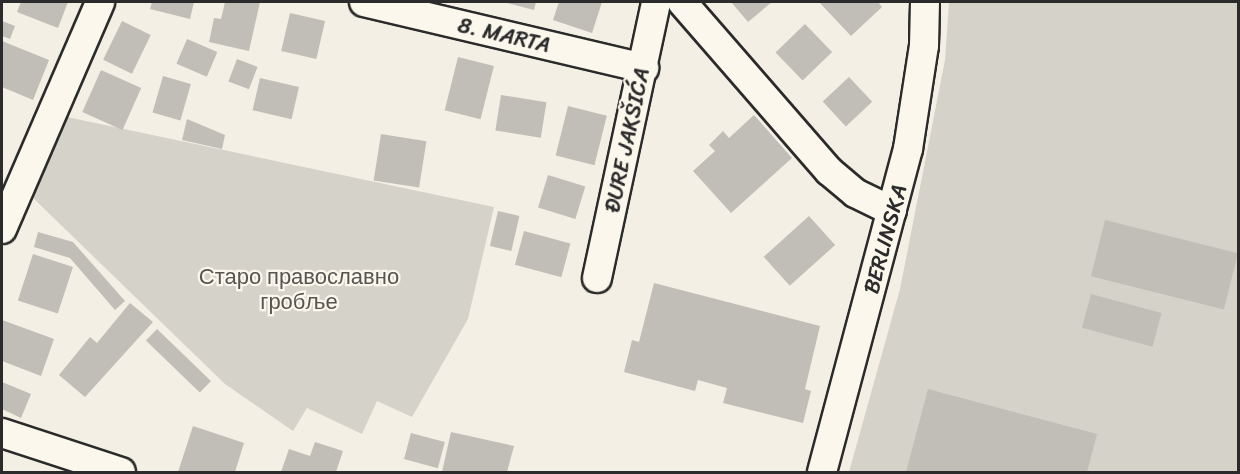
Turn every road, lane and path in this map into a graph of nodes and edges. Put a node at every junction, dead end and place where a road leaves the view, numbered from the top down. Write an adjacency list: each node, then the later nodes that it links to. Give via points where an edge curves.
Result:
1 (100, 2): 7 (street)
2 (364, 2): 6 (street, 8. MARTA)
3 (656, 2): 6 (street, ĐURE JAKŠIĆA)
4 (682, 2): 8 (street, via 829,171 855,193)
5 (924, 2): 8 (street, BERLINSKA, via 924,45)
6 (644, 68): 10 (street, ĐURE JAKŠIĆA)
7 (8, 194): 9 (street)
8 (892, 212): 13 (street, BERLINSKA)
9 (2, 229)
10 (597, 278)
11 (2, 433): 12 (street)
12 (122, 472)
13 (822, 472)

